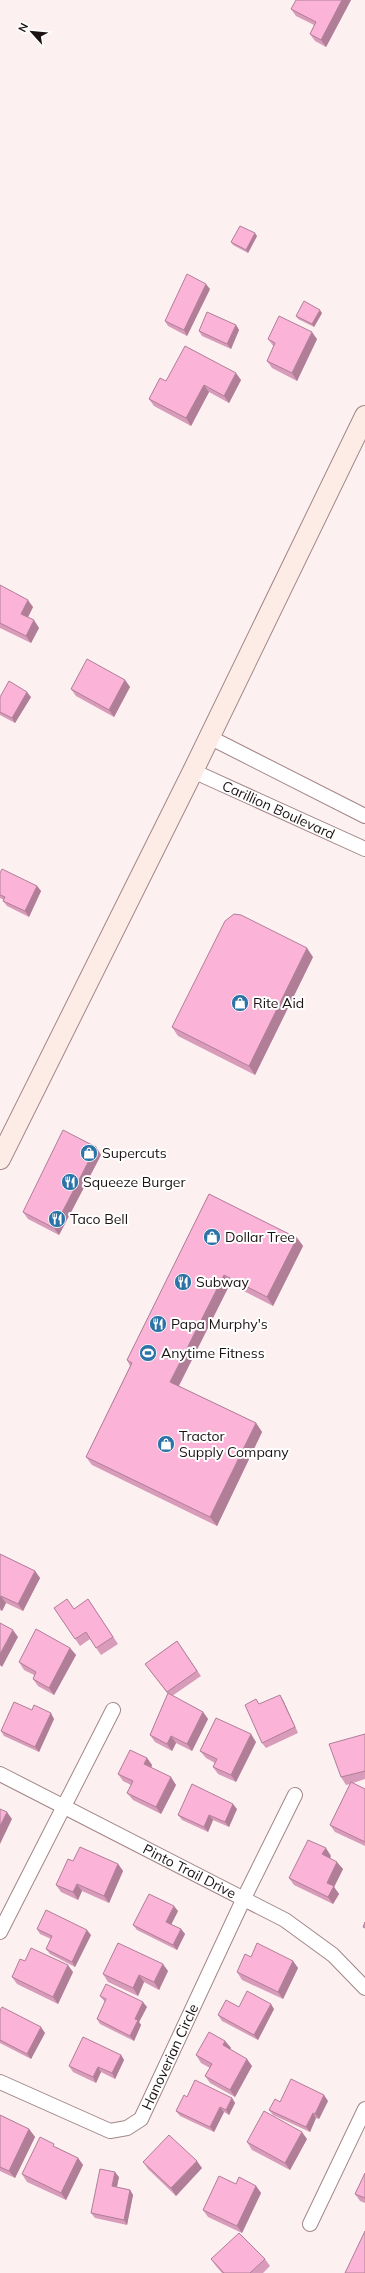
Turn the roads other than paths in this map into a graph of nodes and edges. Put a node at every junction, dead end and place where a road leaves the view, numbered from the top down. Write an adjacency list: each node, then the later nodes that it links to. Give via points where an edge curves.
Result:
1 (365, 416): 2 (main road)
2 (209, 737): 3 (main road); 4 (street)
3 (193, 771): 5 (street, Carillion Boulevard); 6 (main road)
4 (365, 816)
5 (365, 849)
6 (0, 1159)
7 (113, 1710): 10 (street)
8 (0, 1774): 10 (street, Pinto Trail Drive)
9 (295, 1795): 11 (street, Hanoverian Circle)
10 (64, 1806): 11 (street, Pinto Trail Drive); 12 (street)
11 (244, 1898): 13 (street, Pinto Trail Drive, via 285,1920 312,1939); 14 (street, Hanoverian Circle, via 141,2119 127,2128 110,2131)
12 (0, 1932)
13 (365, 1988)
14 (0, 2082)
15 (365, 2109): 16 (street)
16 (310, 2224)

